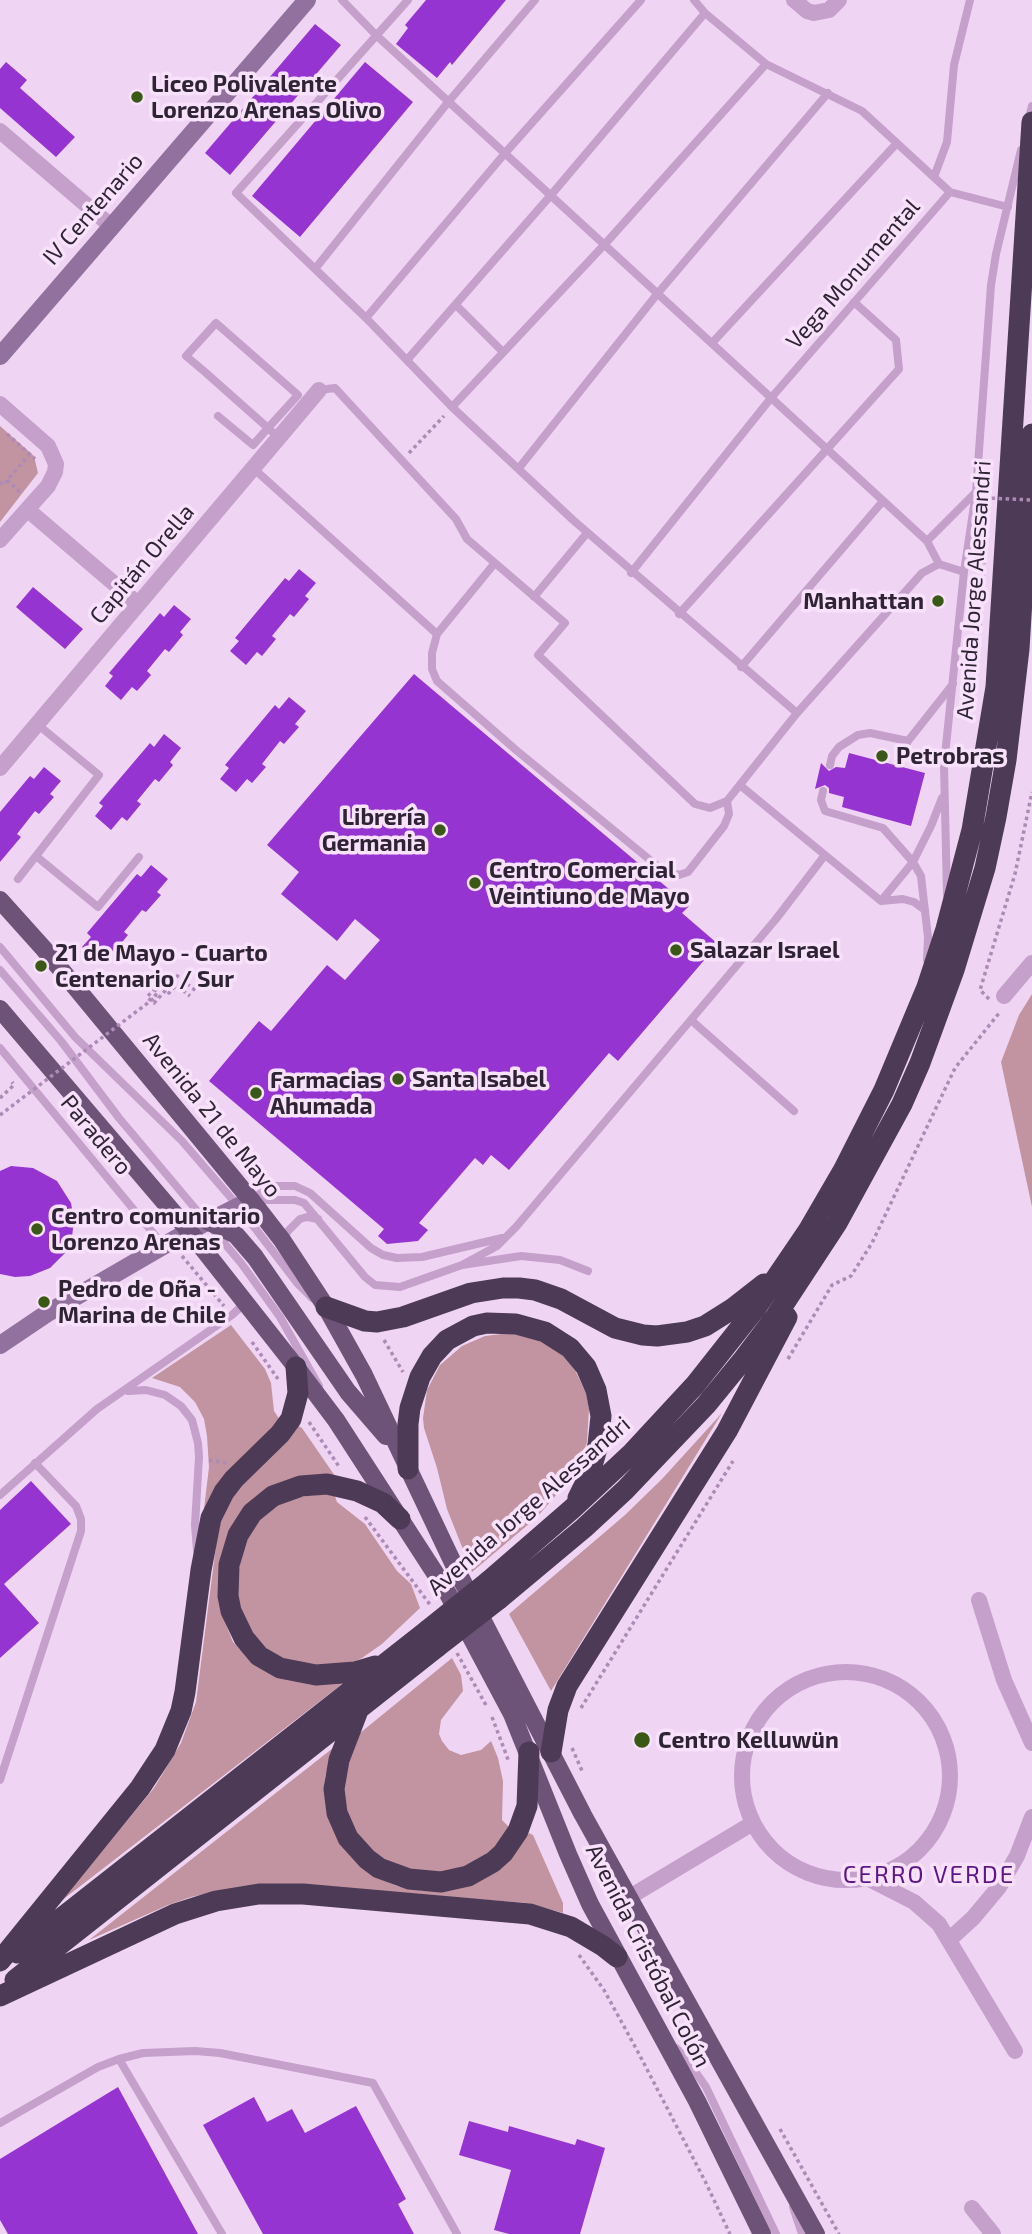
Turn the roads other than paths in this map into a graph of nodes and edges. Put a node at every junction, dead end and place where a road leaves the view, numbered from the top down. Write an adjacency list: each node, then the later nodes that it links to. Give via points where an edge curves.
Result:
1 (307, 0): 24 (street, IV Centenario)
2 (342, 0): 11 (lane)
3 (408, 0): 11 (lane)
4 (535, 0): 14 (lane)
5 (641, 0): 19 (lane)
6 (694, 0): 10 (lane, Vega Monumental)
7 (794, 0): 8 (street, via 814,13 829,10)
8 (839, 0)
9 (970, 0): 20 (lane, Vega Monumental, via 954,65 947,142)
10 (705, 13): 12 (lane, Vega Monumental); 22 (lane)
11 (376, 35): 14 (lane); 26 (lane, via 236,192)
12 (766, 64): 13 (lane, Vega Monumental); 25 (lane)
13 (828, 93): 18 (lane, Vega Monumental, via 862,111); 27 (lane)
14 (449, 101): 19 (lane); 26 (lane)
15 (1032, 106): 23 (lane)
16 (1032, 122): 79 (highway, Avenida Jorge Alessandri, via 997,676 980,792)
17 (0, 131): 24 (street)
18 (897, 143): 20 (lane, Vega Monumental); 31 (lane)
19 (506, 152): 22 (lane); 30 (lane)
20 (934, 177): 21 (lane, Vega Monumental)
21 (950, 192): 23 (lane); 28 (lane, Vega Monumental)
22 (551, 195): 25 (lane); 29 (lane)
23 (1008, 207): 45 (lane, via 991,285)
24 (111, 226): 33 (street, IV Centenario)
25 (605, 244): 27 (lane); 32 (lane)
26 (316, 269): 30 (lane)
27 (658, 293): 31 (lane); 44 (lane)
28 (854, 302): 36 (lane, Vega Monumental); 42 (lane, via 896,340 899,369)
29 (456, 305): 32 (lane); 34 (lane)
30 (366, 318): 34 (lane)
31 (712, 343): 36 (lane)
32 (503, 352): 38 (lane)
33 (0, 356)
34 (407, 360): 38 (lane)
35 (319, 390): 40 (street, Capitán Orella); 51 (lane, via 335,388)
36 (771, 398): 42 (lane); 54 (lane, Vega Monumental)
37 (0, 404): 47 (street, via 55,457 52,479)
38 (452, 407): 44 (lane)
39 (218, 416): 40 (lane, via 253,445)
40 (274, 433): 40 (lane, via 186,356 216,323 298,395); 43 (street, Capitán Orella)
41 (1032, 434): 98 (highway, Avenida Jorge Alessandri, via 1014,704 981,881 954,970 902,1104)
42 (827, 449): 46 (lane); 57 (lane)
43 (253, 468): 56 (street, Capitán Orella); 58 (lane)
44 (519, 468): 48 (lane)
45 (976, 492): 50 (lane); 53 (lane)
46 (883, 501): 50 (lane); 59 (lane)
47 (28, 504): 49 (street); 56 (street)
48 (587, 533): 54 (lane); 55 (lane)
49 (0, 540)
50 (927, 541): 52 (lane)
51 (494, 564): 55 (lane); 58 (lane)
52 (939, 564): 53 (lane); 61 (lane, via 922,573)
53 (964, 572): 60 (lane)
54 (631, 573): 57 (lane)
55 (534, 597): 70 (lane, via 565,623 538,655 695,804 710,808)
56 (138, 604): 62 (street, Capitán Orella)
57 (679, 614): 59 (lane)
58 (437, 634): 70 (lane, via 432,669 438,681 661,869 679,875 688,872 724,826 729,814)
59 (741, 667): 61 (lane)
60 (953, 684): 63 (lane); 69 (lane)
61 (797, 713): 67 (lane)
62 (37, 724): 66 (street, Capitán Orella); 71 (lane, via 99,775)
63 (908, 741): 64 (lane); 65 (lane, via 858,735 839,747)
64 (902, 752)
65 (830, 765)
66 (0, 768)
67 (741, 786): 70 (lane); 72 (lane)
68 (823, 791): 74 (lane, via 825,811 883,828)
69 (944, 792): 74 (lane); 79 (lane)
70 (727, 801)
71 (36, 856): 73 (lane, via 98,908); 75 (lane)
72 (825, 856): 77 (lane); 86 (lane)
73 (139, 857)
74 (913, 862): 77 (lane); 78 (lane, via 921,876)
75 (18, 879)
76 (0, 900): 89 (main road, Avenida 21 de Mayo)
77 (881, 901): 78 (lane, via 903,899)
78 (925, 910): 83 (lane)
79 (946, 929): 83 (highway, Avenida Jorge Alessandri)
80 (0, 947): 89 (lane, via 75,1037)
81 (1032, 963): 84 (street)
82 (0, 970): 91 (lane)
83 (926, 987): 97 (highway, Avenida Jorge Alessandri, via 858,1143)
84 (999, 1003)
85 (0, 1009): 92 (main road)
86 (691, 1020): 88 (lane); 93 (lane)
87 (0, 1048): 95 (lane, Paradero)
88 (794, 1111)
89 (245, 1203): 90 (lane, via 295,1200); 91 (street); 93 (lane, via 271,1186 295,1186 310,1193 371,1248 397,1258 422,1257); 94 (main road, Avenida 21 de Mayo); 101 (lane, via 298,1284)
90 (319, 1219): 94 (lane, via 300,1219); 96 (lane, via 375,1285 400,1287)
91 (207, 1222): 92 (street); 105 (lane, via 281,1317); 106 (main road, via 236,1236 256,1257 348,1392)
92 (189, 1231): 95 (street); 100 (main road)
93 (505, 1238): 96 (lane)
94 (282, 1240): 101 (main road, Avenida 21 de Mayo)
95 (167, 1244): 102 (street)
96 (462, 1265): 99 (lane, via 533,1256 560,1260)
97 (784, 1267): 101 (highway, via 719,1318 672,1335 628,1333 561,1299 519,1288 471,1293 377,1322); 110 (highway, Avenida Jorge Alessandri, via 695,1385)
98 (808, 1269): 113 (highway, Avenida Jorge Alessandri, via 742,1361 666,1448 584,1528); 121 (highway, via 739,1410 567,1686)
99 (587, 1272)
100 (246, 1302): 103 (main road); 104 (lane)
101 (326, 1307): 106 (main road, Avenida 21 de Mayo)
102 (0, 1345)
103 (296, 1367): 105 (main road); 112 (highway, via 298,1393 293,1413 280,1434 225,1492 211,1518)
104 (125, 1391): 107 (lane); 112 (lane, via 165,1395 192,1420 199,1450 195,1538)
105 (336, 1420): 111 (main road)
106 (398, 1449): 108 (main road, Avenida 21 de Mayo)
107 (35, 1463): 109 (lane); 122 (lane, via 76,1506 81,1531)
108 (408, 1469): 110 (highway, via 414,1392 437,1350 473,1326 501,1322 531,1327 570,1348 592,1378 601,1416 595,1459); 116 (main road, Avenida 21 de Mayo)
109 (0, 1495)
110 (572, 1509): 113 (highway, Avenida Jorge Alessandri)
111 (400, 1519): 117 (highway, via 383,1503 342,1486 315,1484 286,1490 252,1513 238,1535 227,1581 236,1625 251,1648 269,1663 289,1671 335,1675); 120 (main road, Avenida Cristóbal Colón, via 464,1620)
112 (201, 1570): 129 (highway, via 186,1692 165,1750 140,1788)
113 (494, 1590): 115 (highway, Avenida Jorge Alessandri, bridge)
114 (979, 1600): 119 (street, via 1004,1680)
115 (439, 1635): 117 (highway, Avenida Jorge Alessandri); 118 (highway, Avenida Jorge Alessandri)
116 (494, 1639): 121 (main road, Avenida Cristóbal Colón)
117 (387, 1661): 130 (highway, Avenida Jorge Alessandri)
118 (360, 1708): 120 (highway, via 339,1760 334,1789 337,1813 348,1838 367,1859 409,1879 455,1880 503,1853 527,1806); 131 (highway, Avenida Jorge Alessandri)
119 (1032, 1743)
120 (529, 1752): 128 (main road, Avenida Cristóbal Colón, via 568,1854)
121 (551, 1752): 126 (main road, Avenida Cristóbal Colón)
122 (0, 1780)
123 (1032, 1817): 127 (street, via 999,1887)
124 (753, 1823): 125 (street, via 773,1850 801,1869 833,1879); 125 (street, via 743,1787 745,1751 772,1703 802,1682 838,1672 892,1682 933,1718 948,1752 950,1789 939,1824 916,1853); 126 (street)
125 (867, 1878): 127 (street, via 925,1910)
126 (628, 1898): 136 (main road, Avenida Cristóbal Colón)
127 (949, 1940): 133 (street)
128 (617, 1957): 131 (highway, via 571,1927 509,1910 281,1893 238,1896 175,1914); 132 (main road, Avenida Cristóbal Colón)
129 (0, 1961)
130 (0, 1966)
131 (0, 1994)
132 (656, 2029): 140 (main road, Avenida Cristóbal Colón); 141 (lane, via 706,2087)
133 (1014, 2051)
134 (119, 2059): 135 (lane); 138 (lane); 139 (lane, via 143,2053 207,2052 373,2083)
135 (0, 2123)
136 (782, 2173): 142 (lane); 143 (main road, Avenida Cristóbal Colón)
137 (972, 2208): 144 (street)
138 (222, 2234)
139 (457, 2234)
140 (762, 2234)
141 (776, 2234)
142 (802, 2234)
143 (817, 2234)
144 (993, 2234)

